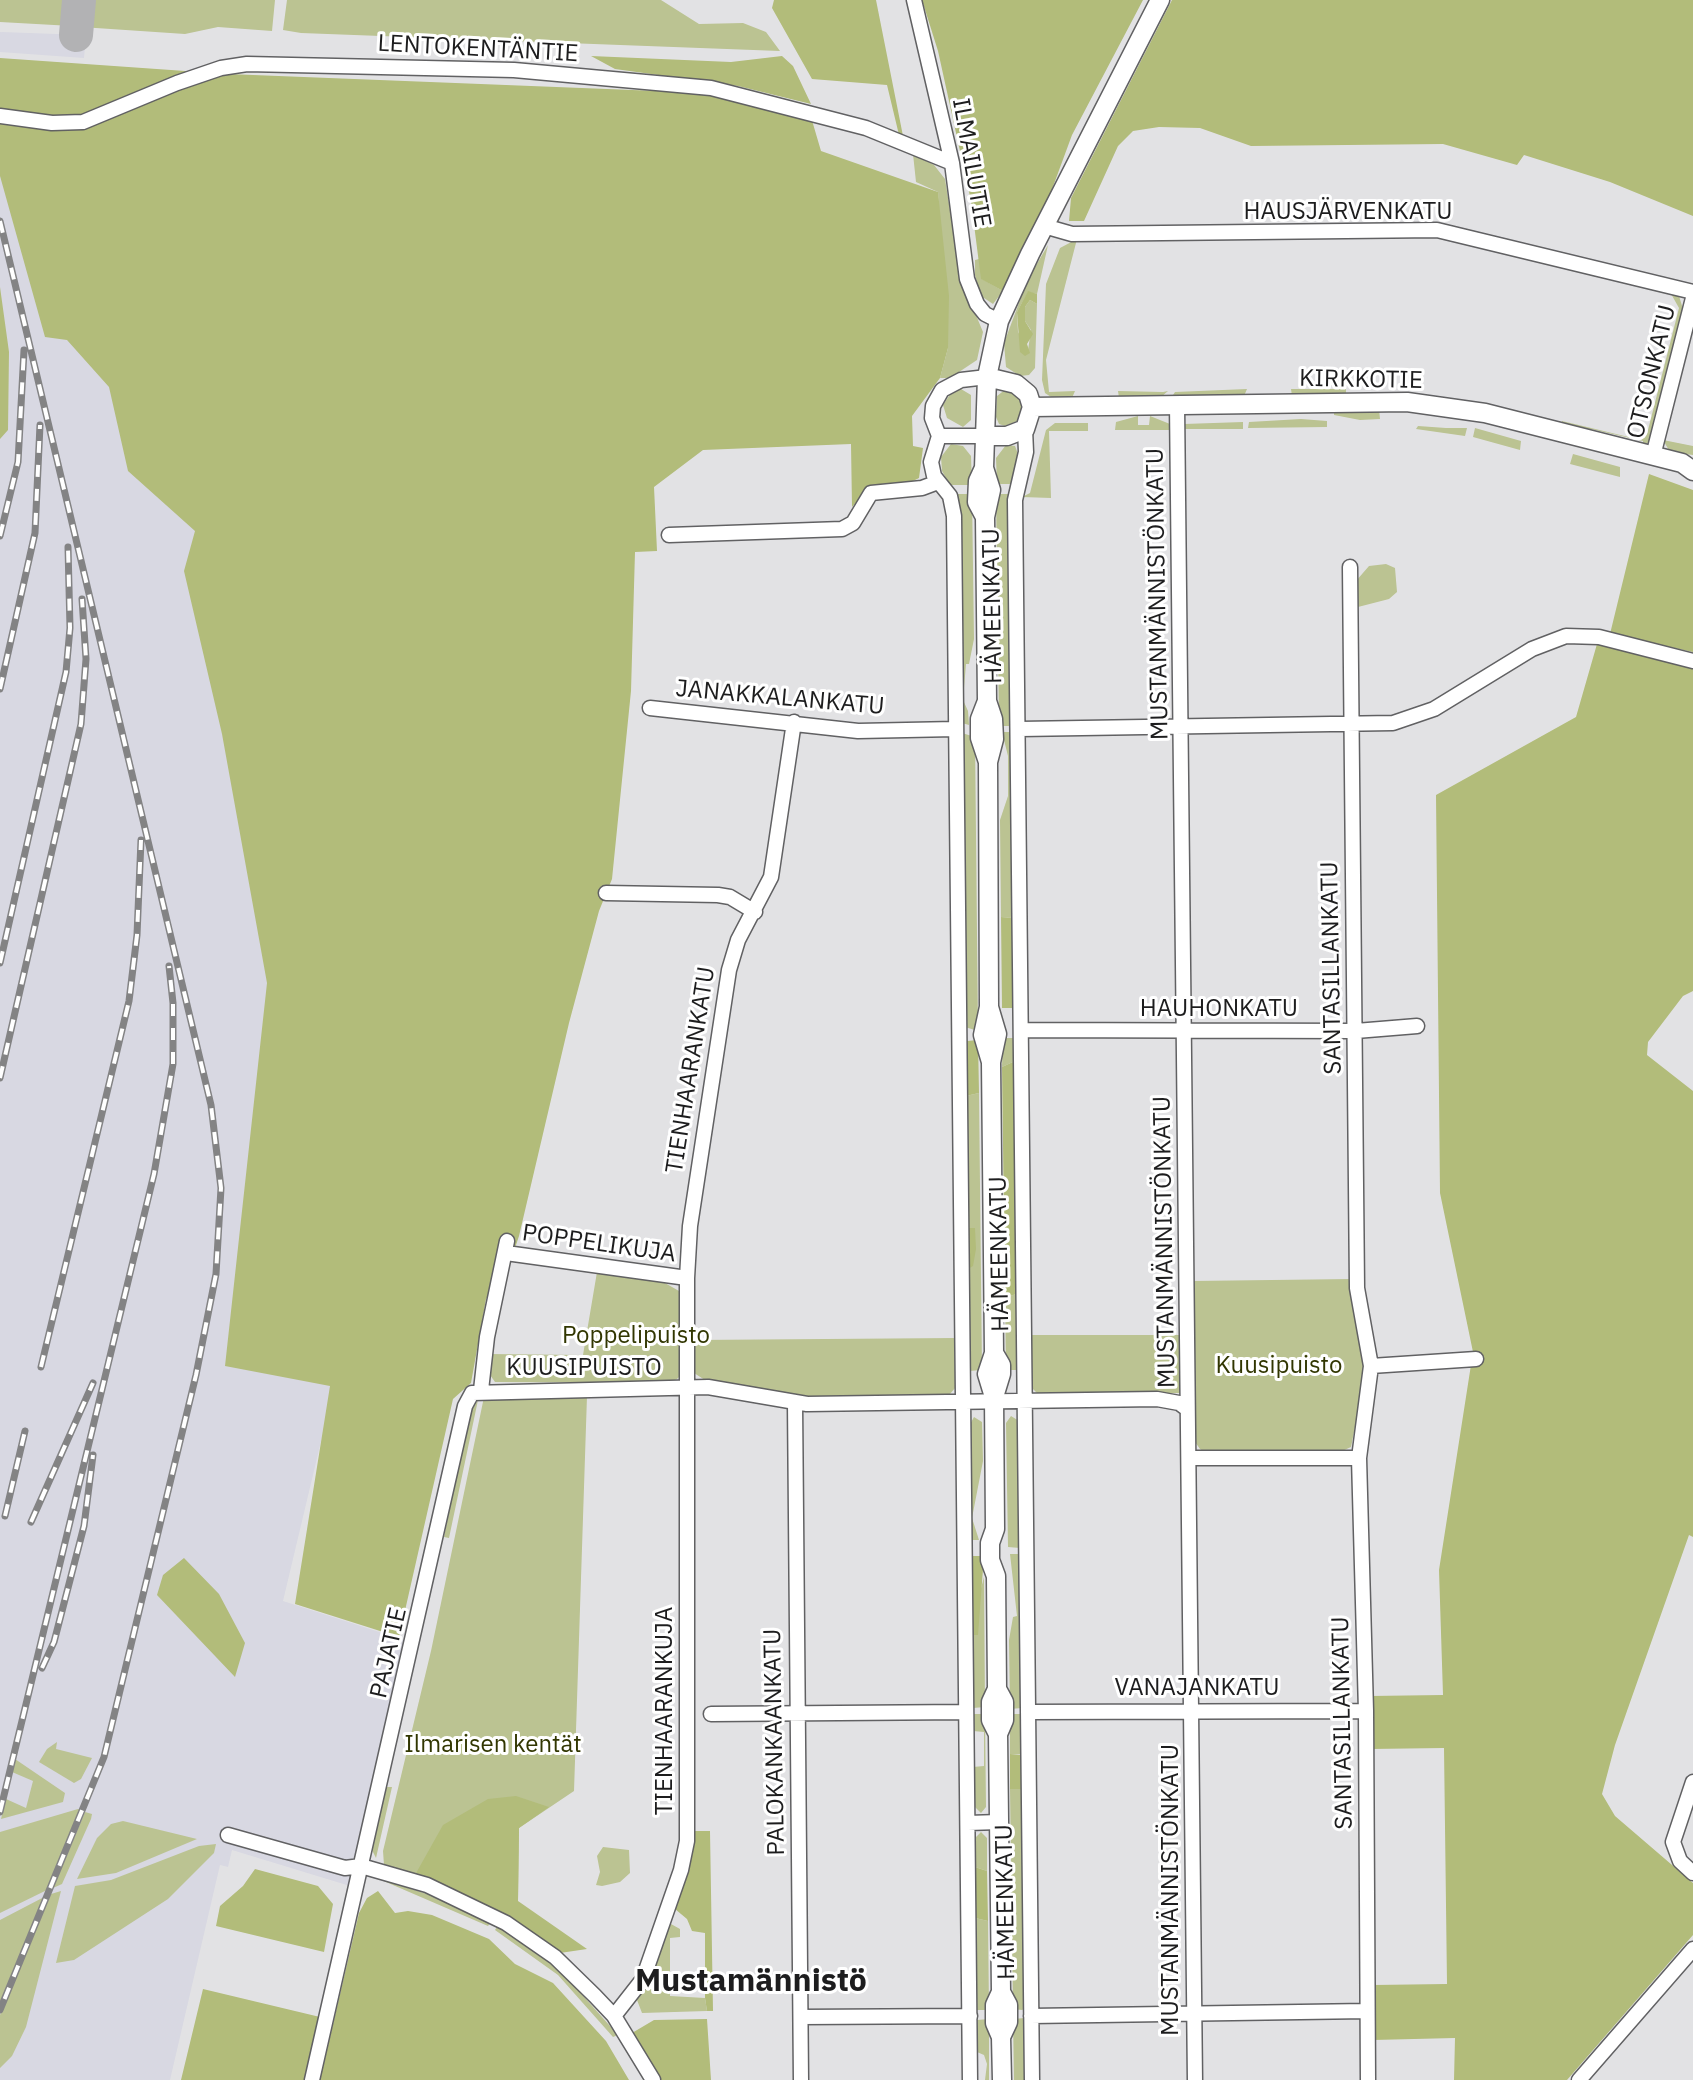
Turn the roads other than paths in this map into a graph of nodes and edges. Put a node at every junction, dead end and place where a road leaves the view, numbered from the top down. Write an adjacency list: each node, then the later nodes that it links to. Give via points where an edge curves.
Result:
1 (914, 0): 4 (street, ILMAILUTIE)
2 (1160, 0): 5 (main road, HÄMEENKATU)
3 (0, 116): 4 (street, LENTOKENTÄNTIE, via 83,122 177,83 247,64 514,70 711,88 866,128)
4 (952, 163): 7 (street, ILMAILUTIE, via 971,294 985,314)
5 (1044, 226): 6 (street, HAUSJÄRVENKATU, via 1072,234 1437,230); 7 (main road, HÄMEENKATU)
6 (1693, 295): 14 (street, OTSONKATU)
7 (999, 321): 8 (main road, HÄMEENKATU)
8 (987, 377): 10 (main road, via 1016,384 1028,394); 12 (street, HÄMEENKATU, via 961,380 942,390 932,418); 13 (main road, HÄMEENKATU)
9 (1177, 404): 10 (main road, KIRKKOTIE); 14 (main road, KIRKKOTIE, via 1450,406); 25 (street, MUSTANMÄNNISTÖNKATU)
10 (1032, 407): 11 (main road, HÄMEENKATU)
11 (1025, 429): 13 (main road); 24 (street, HÄMEENKATU, via 1026,452 1015,500)
12 (939, 436): 13 (street); 16 (street, HÄMEENKATU, via 931,462)
13 (983, 436): 38 (main road, HÄMEENKATU, via 991,490 985,517 987,701 980,738 988,762 989,1007 983,1045 991,1062 994,1353 987,1374)
14 (1653, 456): 15 (main road, KIRKKOTIE)
15 (1689, 465)
16 (938, 482): 17 (street, via 871,493 853,523 842,529); 23 (street, HÄMEENKATU, via 950,496 954,516)
17 (669, 535)
18 (1350, 567): 22 (street, SANTASILLANKATU)
19 (1693, 661): 22 (street, via 1599,637 1566,636 1532,649 1416,717)
20 (650, 708): 21 (street, JANAKKALANKATU)
21 (794, 722): 23 (street, JANAKKALANKATU, via 858,731); 27 (street, TIENHAARANKATU, via 771,877)
22 (1354, 726): 25 (street); 30 (street, SANTASILLANKATU)
23 (955, 729): 41 (street, HÄMEENKATU)
24 (1020, 729): 25 (street); 29 (street, HÄMEENKATU)
25 (1182, 729): 31 (street, MUSTANMÄNNISTÖNKATU)
26 (606, 893): 27 (street, via 718,895)
27 (755, 912): 33 (street, TIENHAARANKATU, via 738,940 729,970 692,1211)
28 (1417, 1026): 30 (street, HAUHONKATU)
29 (1021, 1030): 31 (street, HAUHONKATU); 39 (street, HÄMEENKATU)
30 (1356, 1031): 31 (street, HAUHONKATU); 35 (street, SANTASILLANKATU, via 1357,1288)
31 (1185, 1032): 42 (street, MUSTANMÄNNISTÖNKATU)
32 (506, 1247): 33 (street, POPPELIKUJA); 37 (street, PAJATIE)
33 (687, 1278): 36 (street, TIENHAARANKATU)
34 (1476, 1359): 35 (street)
35 (1371, 1366): 44 (street, SANTASILLANKATU)
36 (688, 1388): 37 (street, KUUSIPUISTO); 40 (street, KUUSIPUISTO); 60 (street, TIENHAARANKUJA, via 687,1841 643,1979)
37 (481, 1390): 55 (street, PAJATIE, via 470,1395 465,1406)
38 (994, 1400): 39 (street); 41 (street, KUUSIPUISTO); 52 (main road, HÄMEENKATU, via 995,1529 990,1560 996,1576 997,1689 991,1711 998,1734)
39 (1025, 1402): 42 (street, via 1157,1399); 48 (street, HÄMEENKATU)
40 (795, 1403): 41 (street, KUUSIPUISTO); 49 (street, PALOKANKAANKATU)
41 (963, 1403): 47 (street, HÄMEENKATU)
42 (1187, 1409): 43 (street, MUSTANMÄNNISTÖNKATU)
43 (1189, 1458): 44 (street); 45 (street, MUSTANMÄNNISTÖNKATU)
44 (1359, 1458): 46 (street, SANTASILLANKATU)
45 (1191, 1710): 46 (street, VANAJANKATU); 48 (street, VANAJANKATU); 59 (street, MUSTANMÄNNISTÖNKATU)
46 (1366, 1711): 58 (street, SANTASILLANKATU)
47 (966, 1712): 49 (street); 53 (street, HÄMEENKATU)
48 (1028, 1712): 62 (street, HÄMEENKATU)
49 (797, 1713): 50 (street); 63 (street, PALOKANKAANKATU)
50 (711, 1714)
51 (1693, 1782): 56 (street, via 1673,1842 1680,1861)
52 (999, 1822): 53 (street, HÄMEENKATU); 68 (main road, HÄMEENKATU, via 1001,1992 995,2014)
53 (968, 1823): 61 (street, HÄMEENKATU)
54 (228, 1835): 55 (street, via 345,1868)
55 (361, 1866): 60 (street, via 427,1885 506,1923 555,1957); 64 (street, PAJATIE)
56 (1693, 1873)
57 (1693, 1949): 72 (street)
58 (1367, 2011): 59 (street); 71 (street, SANTASILLANKATU)
59 (1194, 2014): 62 (street); 70 (street, MUSTANMÄNNISTÖNKATU)
60 (614, 2016): 65 (street)
61 (970, 2016): 63 (street); 67 (street, HÄMEENKATU)
62 (1031, 2016): 69 (street, HÄMEENKATU)
63 (801, 2017): 66 (street, PALOKANKAANKATU)
64 (312, 2080)
65 (653, 2080)
66 (801, 2080)
67 (970, 2080)
68 (1002, 2080)
69 (1032, 2080)
70 (1195, 2080)
71 (1368, 2080)
72 (1579, 2080)

